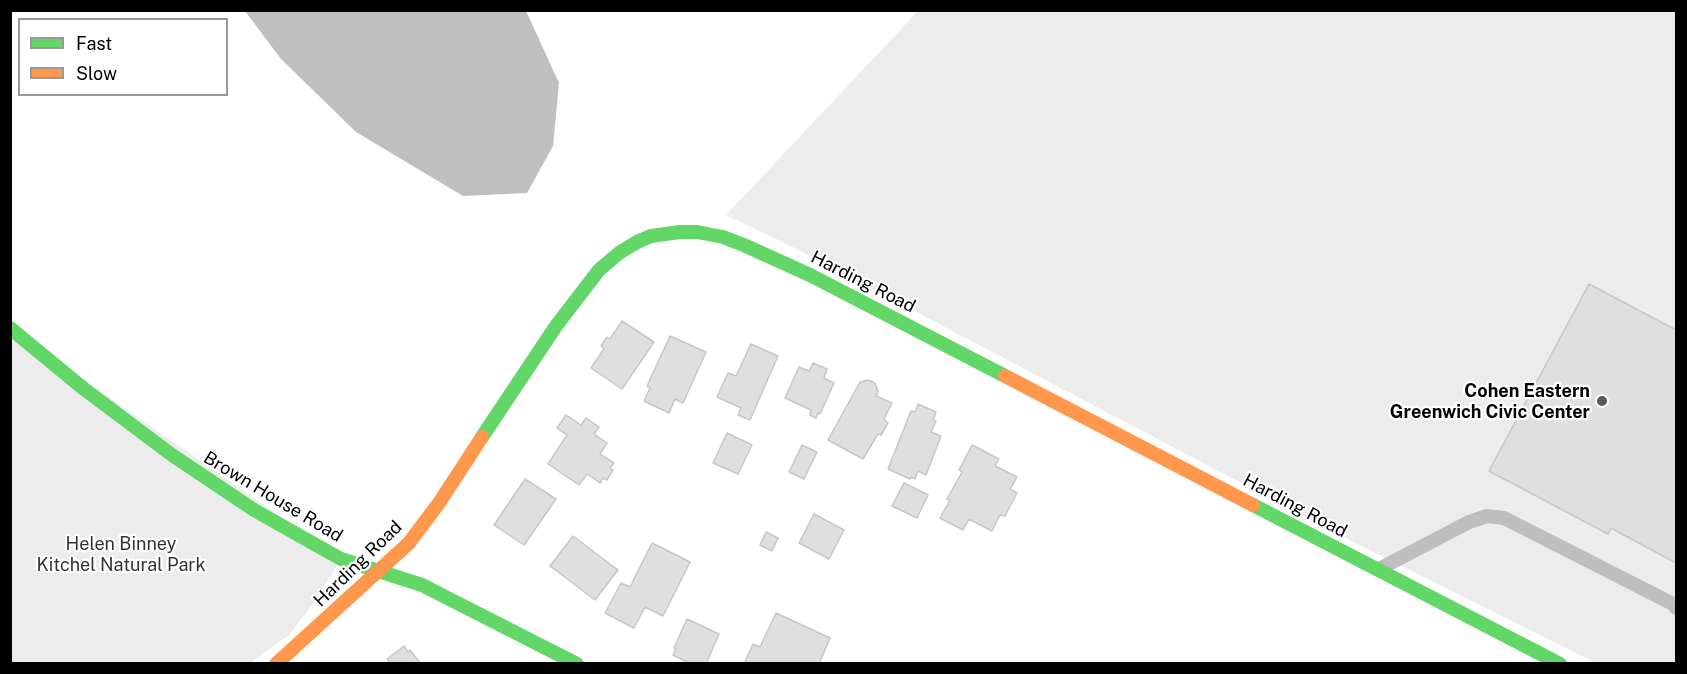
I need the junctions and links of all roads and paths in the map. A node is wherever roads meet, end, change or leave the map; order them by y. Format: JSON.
{"nodes":[{"id":1,"x":10,"y":328,"type":"edge"},
{"id":2,"x":1377,"y":570,"type":"junction"},
{"id":3,"x":378,"y":571,"type":"junction"},
{"id":4,"x":1677,"y":608,"type":"edge"},
{"id":5,"x":276,"y":663,"type":"edge"},
{"id":6,"x":577,"y":663,"type":"edge"},
{"id":7,"x":1560,"y":663,"type":"edge"}],
"edges":[{"from":1,"to":3,"type":"street","name":"Brown House Road"},
{"from":2,"to":3,"type":"street","name":"Harding Road"},
{"from":2,"to":4,"type":"lane"},
{"from":2,"to":7,"type":"street","name":"Harding Road"},
{"from":3,"to":5,"type":"street","name":"Harding Road"},
{"from":3,"to":6,"type":"street","name":"Brown House Road"}]}
